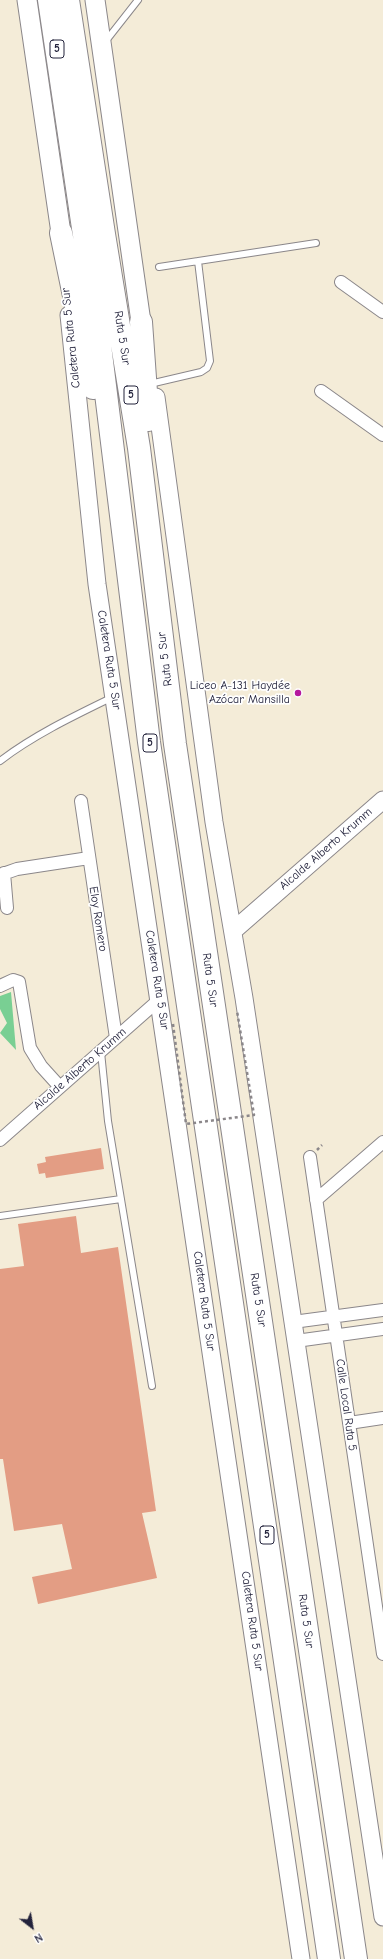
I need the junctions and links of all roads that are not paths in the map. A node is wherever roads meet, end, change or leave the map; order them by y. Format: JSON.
{"nodes":[{"id":1,"x":27,"y":0,"type":"edge"},
{"id":2,"x":49,"y":0,"type":"edge"},
{"id":3,"x":68,"y":0,"type":"edge"},
{"id":4,"x":94,"y":0,"type":"edge"},
{"id":5,"x":138,"y":0,"type":"edge"},
{"id":6,"x":101,"y":47,"type":"junction"},
{"id":7,"x":60,"y":233,"type":"junction"},
{"id":8,"x":316,"y":243,"type":"dead end"},
{"id":9,"x":198,"y":261,"type":"junction"},
{"id":10,"x":159,"y":267,"type":"dead end"},
{"id":11,"x":341,"y":282,"type":"dead end"},
{"id":12,"x":383,"y":312,"type":"edge"},
{"id":13,"x":141,"y":322,"type":"junction"},
{"id":14,"x":154,"y":383,"type":"junction"},
{"id":15,"x":321,"y":391,"type":"dead end"},
{"id":16,"x":383,"y":435,"type":"edge"},
{"id":17,"x":118,"y":495,"type":"junction"},
{"id":18,"x":158,"y":601,"type":"junction"},
{"id":19,"x":114,"y":697,"type":"junction"},
{"id":20,"x":0,"y":761,"type":"edge"},
{"id":21,"x":383,"y":800,"type":"edge"},
{"id":22,"x":80,"y":801,"type":"dead end"},
{"id":23,"x":89,"y":858,"type":"junction"},
{"id":24,"x":2,"y":874,"type":"edge"},
{"id":25,"x":7,"y":908,"type":"dead end"},
{"id":26,"x":233,"y":931,"type":"junction"},
{"id":27,"x":0,"y":986,"type":"edge"},
{"id":28,"x":160,"y":999,"type":"junction"},
{"id":29,"x":116,"y":1038,"type":"junction"},
{"id":30,"x":101,"y":1051,"type":"junction"},
{"id":31,"x":60,"y":1087,"type":"junction"},
{"id":32,"x":0,"y":1140,"type":"edge"},
{"id":33,"x":383,"y":1142,"type":"edge"},
{"id":34,"x":310,"y":1157,"type":"dead end"},
{"id":35,"x":121,"y":1199,"type":"junction"},
{"id":36,"x":316,"y":1200,"type":"junction"},
{"id":37,"x":0,"y":1216,"type":"edge"},
{"id":38,"x":383,"y":1310,"type":"edge"},
{"id":39,"x":333,"y":1317,"type":"junction"},
{"id":40,"x":293,"y":1322,"type":"junction"},
{"id":41,"x":383,"y":1329,"type":"edge"},
{"id":42,"x":336,"y":1336,"type":"junction"},
{"id":43,"x":296,"y":1341,"type":"junction"},
{"id":44,"x":152,"y":1386,"type":"dead end"},
{"id":45,"x":383,"y":1418,"type":"edge"},
{"id":46,"x":349,"y":1423,"type":"junction"},
{"id":47,"x":383,"y":1654,"type":"edge"},
{"id":48,"x":381,"y":1886,"type":"edge"},
{"id":49,"x":383,"y":1917,"type":"edge"},
{"id":50,"x":301,"y":1959,"type":"edge"},
{"id":51,"x":329,"y":1959,"type":"edge"},
{"id":52,"x":356,"y":1959,"type":"edge"}],
"edges":[{"from":1,"to":7,"type":"main road","name":"Caletera Ruta 5 Sur"},
{"from":2,"to":17,"type":"highway","name":"Ruta 5 Sur","number":"5"},
{"from":3,"to":18,"type":"highway","name":"Ruta 5 Sur","number":"5"},
{"from":4,"to":6,"type":"main road"},
{"from":5,"to":6,"type":"lane"},
{"from":6,"to":13,"type":"main road"},
{"from":7,"to":17,"type":"highway"},
{"from":7,"to":19,"type":"main road","name":"Caletera Ruta 5 Sur"},
{"from":8,"to":9,"type":"lane"},
{"from":9,"to":10,"type":"lane"},
{"from":9,"to":14,"type":"lane"},
{"from":11,"to":12,"type":"street"},
{"from":13,"to":14,"type":"main road"},
{"from":13,"to":18,"type":"highway"},
{"from":14,"to":26,"type":"main road"},
{"from":15,"to":16,"type":"street"},
{"from":17,"to":51,"type":"highway","name":"Ruta 5 Sur","number":"5"},
{"from":18,"to":52,"type":"highway","name":"Ruta 5 Sur","number":"5"},
{"from":19,"to":20,"type":"lane"},
{"from":19,"to":28,"type":"main road","name":"Caletera Ruta 5 Sur"},
{"from":21,"to":26,"type":"main road","name":"Alcalde Alberto Krumm"},
{"from":22,"to":23,"type":"street","name":"Eloy Romero"},
{"from":23,"to":24,"type":"street"},
{"from":23,"to":29,"type":"street","name":"Eloy Romero"},
{"from":24,"to":25,"type":"street"},
{"from":26,"to":40,"type":"main road"},
{"from":27,"to":31,"type":"street"},
{"from":28,"to":29,"type":"street","name":"Alcalde Alberto Krumm"},
{"from":28,"to":50,"type":"main road","name":"Caletera Ruta 5 Sur"},
{"from":29,"to":30,"type":"street","name":"Alcalde Alberto Krumm"},
{"from":30,"to":31,"type":"street","name":"Alcalde Alberto Krumm"},
{"from":30,"to":35,"type":"lane"},
{"from":31,"to":32,"type":"street","name":"Alcalde Alberto Krumm"},
{"from":33,"to":36,"type":"street"},
{"from":34,"to":36,"type":"street","name":"Calle Local Ruta 5"},
{"from":35,"to":37,"type":"lane"},
{"from":35,"to":44,"type":"lane"},
{"from":36,"to":39,"type":"street","name":"Calle Local Ruta 5"},
{"from":38,"to":39,"type":"street"},
{"from":39,"to":40,"type":"street"},
{"from":39,"to":42,"type":"street","name":"Calle Local Ruta 5"},
{"from":40,"to":43,"type":"main road"},
{"from":41,"to":42,"type":"street"},
{"from":42,"to":43,"type":"street"},
{"from":42,"to":46,"type":"street","name":"Calle Local Ruta 5"},
{"from":43,"to":48,"type":"main road"},
{"from":45,"to":46,"type":"street"},
{"from":46,"to":47,"type":"street","name":"Calle Local Ruta 5"},
{"from":48,"to":49,"type":"main road"}]}
